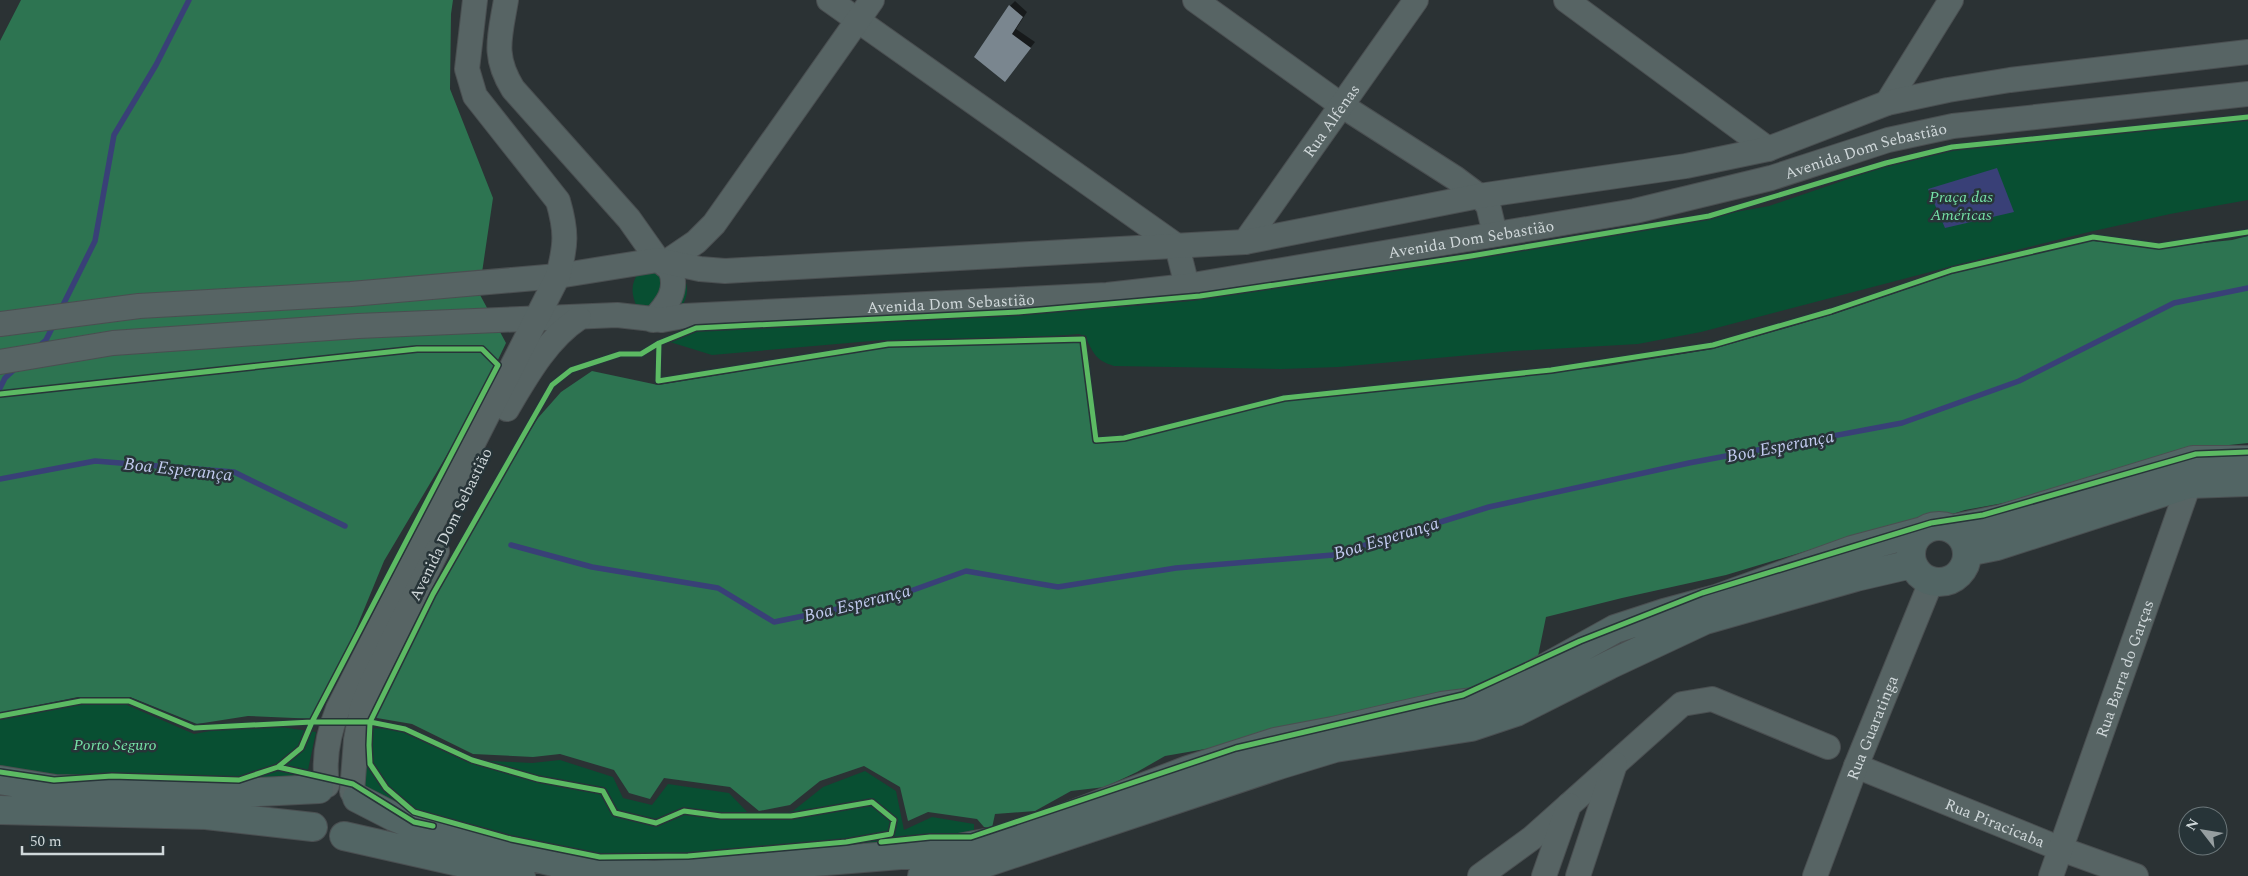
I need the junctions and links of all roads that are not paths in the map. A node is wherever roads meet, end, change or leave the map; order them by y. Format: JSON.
{"nodes":[{"id":1,"x":475,"y":0,"type":"edge"},
{"id":2,"x":506,"y":0,"type":"edge"},
{"id":3,"x":829,"y":0,"type":"edge"},
{"id":4,"x":872,"y":0,"type":"edge"},
{"id":5,"x":1195,"y":0,"type":"edge"},
{"id":6,"x":1416,"y":0,"type":"edge"},
{"id":7,"x":1566,"y":0,"type":"edge"},
{"id":8,"x":1941,"y":3,"type":"edge"},
{"id":9,"x":857,"y":21,"type":"junction"},
{"id":10,"x":2248,"y":52,"type":"edge"},
{"id":11,"x":2248,"y":94,"type":"edge"},
{"id":12,"x":1887,"y":102,"type":"junction"},
{"id":13,"x":1341,"y":105,"type":"junction"},
{"id":14,"x":1768,"y":148,"type":"junction"},
{"id":15,"x":1479,"y":196,"type":"junction"},
{"id":16,"x":1484,"y":235,"type":"junction"},
{"id":17,"x":1246,"y":242,"type":"junction"},
{"id":18,"x":1178,"y":246,"type":"junction"},
{"id":19,"x":669,"y":262,"type":"junction"},
{"id":20,"x":566,"y":275,"type":"junction"},
{"id":21,"x":1187,"y":286,"type":"junction"},
{"id":22,"x":579,"y":318,"type":"junction"},
{"id":23,"x":537,"y":319,"type":"junction"},
{"id":24,"x":652,"y":320,"type":"junction"},
{"id":25,"x":0,"y":324,"type":"edge"},
{"id":26,"x":15,"y":360,"type":"edge"},
{"id":27,"x":2248,"y":460,"type":"edge"},
{"id":28,"x":2191,"y":472,"type":"junction"},
{"id":29,"x":2248,"y":482,"type":"edge"},
{"id":30,"x":1952,"y":529,"type":"junction"},
{"id":31,"x":1923,"y":531,"type":"junction"},
{"id":32,"x":1967,"y":552,"type":"junction"},
{"id":33,"x":1922,"y":573,"type":"junction"},
{"id":34,"x":1828,"y":747,"type":"dead end"},
{"id":35,"x":1616,"y":762,"type":"junction"},
{"id":36,"x":1856,"y":766,"type":"junction"},
{"id":37,"x":0,"y":780,"type":"edge"},
{"id":38,"x":339,"y":791,"type":"junction"},
{"id":39,"x":1570,"y":802,"type":"junction"},
{"id":40,"x":0,"y":810,"type":"edge"},
{"id":41,"x":313,"y":827,"type":"junction"},
{"id":42,"x":344,"y":836,"type":"junction"},
{"id":43,"x":2061,"y":849,"type":"junction"},
{"id":44,"x":521,"y":876,"type":"edge"},
{"id":45,"x":922,"y":876,"type":"edge"},
{"id":46,"x":1480,"y":876,"type":"edge"},
{"id":47,"x":1544,"y":876,"type":"edge"},
{"id":48,"x":1578,"y":876,"type":"edge"},
{"id":49,"x":1815,"y":876,"type":"edge"},
{"id":50,"x":2051,"y":876,"type":"edge"},
{"id":51,"x":2136,"y":876,"type":"edge"}],
"edges":[{"from":1,"to":20,"type":"street","name":"Avenida Dom Sebastião"},
{"from":2,"to":19,"type":"street"},
{"from":3,"to":9,"type":"street"},
{"from":4,"to":9,"type":"street"},
{"from":5,"to":13,"type":"street"},
{"from":6,"to":13,"type":"street","name":"Rua Alfenas"},
{"from":7,"to":14,"type":"street"},
{"from":8,"to":12,"type":"street"},
{"from":9,"to":18,"type":"street"},
{"from":9,"to":19,"type":"street"},
{"from":10,"to":12,"type":"street","name":"Avenida Dom Sebastião"},
{"from":11,"to":16,"type":"street","name":"Avenida Dom Sebastião"},
{"from":12,"to":14,"type":"street","name":"Avenida Dom Sebastião"},
{"from":13,"to":15,"type":"street"},
{"from":13,"to":17,"type":"street","name":"Rua Alfenas"},
{"from":14,"to":15,"type":"street","name":"Avenida Dom Sebastião"},
{"from":15,"to":16,"type":"street"},
{"from":15,"to":17,"type":"street","name":"Avenida Dom Sebastião"},
{"from":16,"to":21,"type":"street","name":"Avenida Dom Sebastião"},
{"from":17,"to":18,"type":"street","name":"Avenida Dom Sebastião"},
{"from":18,"to":19,"type":"street","name":"Avenida Dom Sebastião"},
{"from":18,"to":21,"type":"street"},
{"from":19,"to":20,"type":"street"},
{"from":19,"to":24,"type":"street"},
{"from":20,"to":23,"type":"street","name":"Avenida Dom Sebastião"},
{"from":20,"to":25,"type":"street"},
{"from":21,"to":24,"type":"street","name":"Avenida Dom Sebastião"},
{"from":22,"to":23,"type":"street"},
{"from":22,"to":24,"type":"street","name":"Avenida Dom Sebastião"},
{"from":22,"to":38,"type":"street","name":"Avenida Dom Sebastião"},
{"from":23,"to":26,"type":"street"},
{"from":23,"to":38,"type":"street","name":"Avenida Dom Sebastião"},
{"from":27,"to":28,"type":"main road"},
{"from":28,"to":29,"type":"main road"},
{"from":28,"to":30,"type":"main road"},
{"from":28,"to":32,"type":"main road"},
{"from":28,"to":43,"type":"street","name":"Rua Barra do Garças"},
{"from":30,"to":31,"type":"main road"},
{"from":30,"to":32,"type":"main road"},
{"from":31,"to":33,"type":"main road"},
{"from":31,"to":38,"type":"main road"},
{"from":32,"to":33,"type":"main road"},
{"from":33,"to":36,"type":"street","name":"Rua Guaratinga"},
{"from":33,"to":45,"type":"main road"},
{"from":34,"to":35,"type":"street"},
{"from":35,"to":39,"type":"street"},
{"from":35,"to":48,"type":"street"},
{"from":36,"to":43,"type":"street","name":"Rua Piracicaba"},
{"from":36,"to":49,"type":"street","name":"Rua Guaratinga"},
{"from":37,"to":38,"type":"main road"},
{"from":38,"to":41,"type":"main road"},
{"from":38,"to":42,"type":"main road"},
{"from":39,"to":46,"type":"street"},
{"from":39,"to":47,"type":"street"},
{"from":40,"to":41,"type":"main road"},
{"from":41,"to":42,"type":"main road"},
{"from":42,"to":44,"type":"main road"},
{"from":43,"to":50,"type":"street","name":"Rua Barra do Garças"},
{"from":43,"to":51,"type":"street","name":"Rua Piracicaba"}]}
